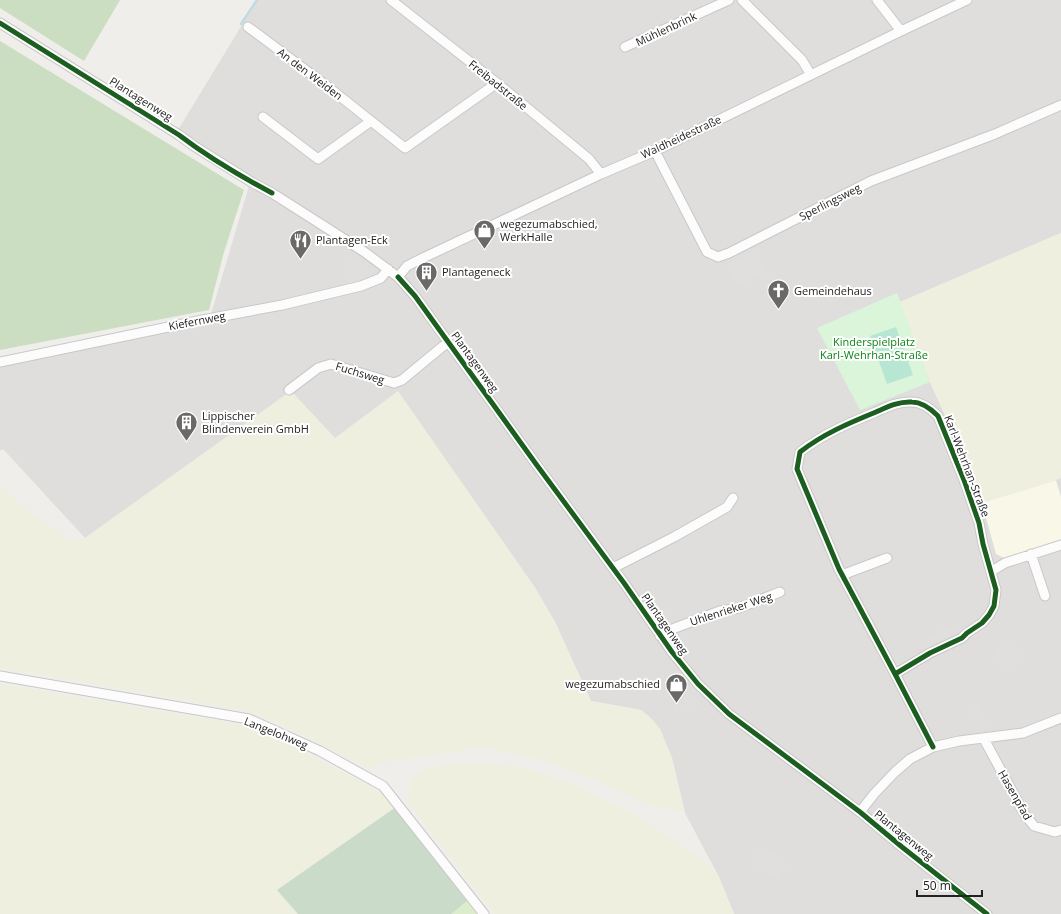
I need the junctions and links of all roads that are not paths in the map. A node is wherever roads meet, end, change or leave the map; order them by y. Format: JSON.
{"nodes":[{"id":1,"x":391,"y":0,"type":"edge"},
{"id":2,"x":729,"y":0,"type":"edge"},
{"id":3,"x":742,"y":0,"type":"edge"},
{"id":4,"x":877,"y":0,"type":"edge"},
{"id":5,"x":967,"y":0,"type":"edge"},
{"id":6,"x":0,"y":23,"type":"edge"},
{"id":7,"x":248,"y":27,"type":"dead end"},
{"id":8,"x":901,"y":31,"type":"junction"},
{"id":9,"x":625,"y":47,"type":"dead end"},
{"id":10,"x":811,"y":75,"type":"junction"},
{"id":11,"x":497,"y":83,"type":"junction"},
{"id":12,"x":1061,"y":105,"type":"edge"},
{"id":13,"x":263,"y":117,"type":"dead end"},
{"id":14,"x":371,"y":121,"type":"junction"},
{"id":15,"x":655,"y":151,"type":"junction"},
{"id":16,"x":601,"y":174,"type":"junction"},
{"id":17,"x":388,"y":269,"type":"junction"},
{"id":18,"x":398,"y":277,"type":"junction"},
{"id":19,"x":448,"y":342,"type":"junction"},
{"id":20,"x":0,"y":362,"type":"edge"},
{"id":21,"x":289,"y":390,"type":"dead end"},
{"id":22,"x":733,"y":498,"type":"dead end"},
{"id":23,"x":1061,"y":545,"type":"edge"},
{"id":24,"x":1031,"y":554,"type":"junction"},
{"id":25,"x":886,"y":558,"type":"dead end"},
{"id":26,"x":613,"y":568,"type":"junction"},
{"id":27,"x":992,"y":571,"type":"junction"},
{"id":28,"x":842,"y":575,"type":"junction"},
{"id":29,"x":780,"y":592,"type":"dead end"},
{"id":30,"x":1045,"y":596,"type":"dead end"},
{"id":31,"x":660,"y":636,"type":"junction"},
{"id":32,"x":895,"y":674,"type":"junction"},
{"id":33,"x":0,"y":676,"type":"edge"},
{"id":34,"x":1061,"y":718,"type":"edge"},
{"id":35,"x":984,"y":739,"type":"junction"},
{"id":36,"x":933,"y":747,"type":"junction"},
{"id":37,"x":860,"y":812,"type":"junction"},
{"id":38,"x":1061,"y":830,"type":"edge"},
{"id":39,"x":484,"y":914,"type":"edge"},
{"id":40,"x":987,"y":914,"type":"edge"}],
"edges":[{"from":1,"to":11,"type":"street","name":"Freibadstraße"},
{"from":2,"to":9,"type":"street","name":"Mühlenbrink"},
{"from":3,"to":10,"type":"street"},
{"from":4,"to":8,"type":"street"},
{"from":5,"to":8,"type":"street","name":"Waldheidestraße"},
{"from":6,"to":17,"type":"street","name":"Plantagenweg"},
{"from":7,"to":14,"type":"street","name":"An den Weiden"},
{"from":8,"to":10,"type":"street","name":"Waldheidestraße"},
{"from":10,"to":15,"type":"street","name":"Waldheidestraße"},
{"from":11,"to":14,"type":"street","name":"An den Weiden"},
{"from":11,"to":16,"type":"street","name":"Freibadstraße"},
{"from":12,"to":15,"type":"street","name":"Sperlingsweg"},
{"from":13,"to":14,"type":"street"},
{"from":15,"to":16,"type":"street","name":"Waldheidestraße"},
{"from":16,"to":18,"type":"street","name":"Waldheidestraße"},
{"from":17,"to":18,"type":"street","name":"Plantagenweg"},
{"from":17,"to":20,"type":"street","name":"Kiefernweg"},
{"from":18,"to":19,"type":"street","name":"Plantagenweg"},
{"from":19,"to":21,"type":"street","name":"Fuchsweg"},
{"from":19,"to":26,"type":"street","name":"Plantagenweg"},
{"from":22,"to":26,"type":"street"},
{"from":23,"to":24,"type":"street"},
{"from":24,"to":27,"type":"street"},
{"from":24,"to":30,"type":"street"},
{"from":25,"to":28,"type":"street"},
{"from":26,"to":31,"type":"street","name":"Plantagenweg"},
{"from":27,"to":28,"type":"street","name":"Karl-Wehrhan-Straße"},
{"from":27,"to":32,"type":"street","name":"Karl-Wehrhan-Straße"},
{"from":28,"to":32,"type":"street","name":"Karl-Wehrhan-Straße"},
{"from":29,"to":31,"type":"street","name":"Uhlenrieker Weg"},
{"from":31,"to":37,"type":"street","name":"Plantagenweg"},
{"from":32,"to":36,"type":"street","name":"Karl-Wehrhan-Straße"},
{"from":33,"to":39,"type":"street","name":"Langelohweg"},
{"from":34,"to":35,"type":"street"},
{"from":35,"to":36,"type":"street"},
{"from":35,"to":38,"type":"street","name":"Hasenpfad"},
{"from":36,"to":37,"type":"street"},
{"from":37,"to":40,"type":"street","name":"Plantagenweg"}]}
